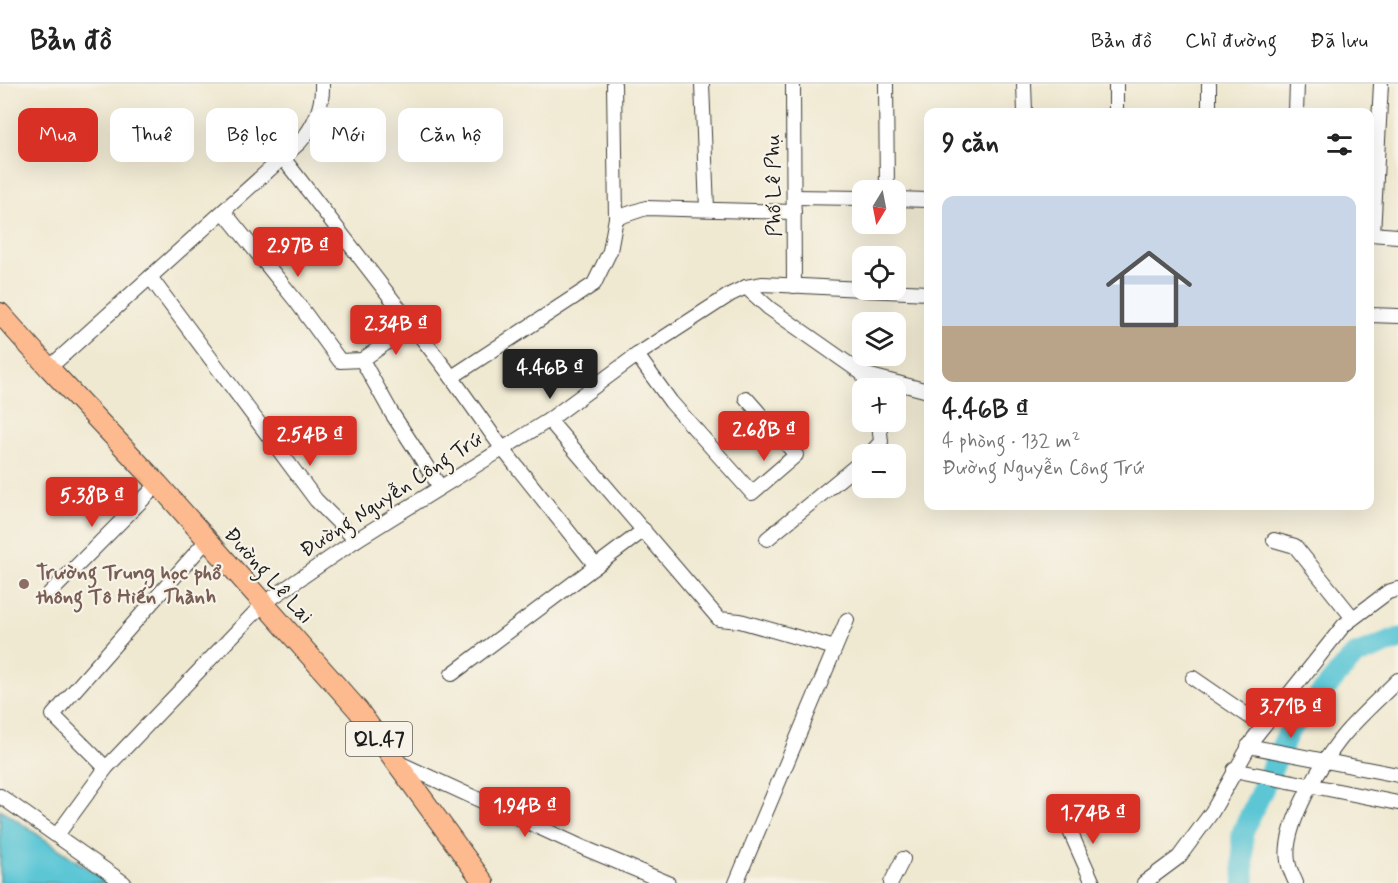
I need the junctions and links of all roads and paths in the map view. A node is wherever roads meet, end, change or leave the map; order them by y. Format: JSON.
{"nodes":[{"id":1,"x":322,"y":84,"type":"edge"},
{"id":2,"x":614,"y":84,"type":"edge"},
{"id":3,"x":702,"y":84,"type":"edge"},
{"id":4,"x":793,"y":84,"type":"edge"},
{"id":5,"x":886,"y":84,"type":"edge"},
{"id":6,"x":1024,"y":84,"type":"edge"},
{"id":7,"x":1116,"y":84,"type":"edge"},
{"id":8,"x":1209,"y":84,"type":"edge"},
{"id":9,"x":1297,"y":84,"type":"edge"},
{"id":10,"x":1382,"y":84,"type":"edge"},
{"id":11,"x":1024,"y":108,"type":"edge"},
{"id":12,"x":1116,"y":108,"type":"edge"},
{"id":13,"x":1209,"y":108,"type":"edge"},
{"id":14,"x":1296,"y":108,"type":"edge"},
{"id":15,"x":298,"y":143,"type":"edge"},
{"id":16,"x":279,"y":162,"type":"edge"},
{"id":17,"x":286,"y":162,"type":"edge"},
{"id":18,"x":887,"y":180,"type":"edge"},
{"id":19,"x":1374,"y":193,"type":"edge"},
{"id":20,"x":794,"y":197,"type":"junction"},
{"id":21,"x":852,"y":198,"type":"edge"},
{"id":22,"x":906,"y":199,"type":"edge"},
{"id":23,"x":924,"y":200,"type":"edge"},
{"id":24,"x":707,"y":209,"type":"junction"},
{"id":25,"x":224,"y":212,"type":"junction"},
{"id":26,"x":794,"y":212,"type":"junction"},
{"id":27,"x":616,"y":219,"type":"junction"},
{"id":28,"x":1374,"y":234,"type":"edge"},
{"id":29,"x":1398,"y":236,"type":"edge"},
{"id":30,"x":150,"y":277,"type":"junction"},
{"id":31,"x":795,"y":286,"type":"junction"},
{"id":32,"x":746,"y":287,"type":"junction"},
{"id":33,"x":852,"y":288,"type":"edge"},
{"id":34,"x":906,"y":292,"type":"edge"},
{"id":35,"x":924,"y":293,"type":"edge"},
{"id":36,"x":0,"y":313,"type":"edge"},
{"id":37,"x":1374,"y":315,"type":"edge"},
{"id":38,"x":1398,"y":316,"type":"edge"},
{"id":39,"x":412,"y":325,"type":"junction"},
{"id":40,"x":637,"y":356,"type":"junction"},
{"id":41,"x":362,"y":360,"type":"junction"},
{"id":42,"x":49,"y":368,"type":"junction"},
{"id":43,"x":863,"y":374,"type":"junction"},
{"id":44,"x":452,"y":378,"type":"junction"},
{"id":45,"x":864,"y":378,"type":"edge"},
{"id":46,"x":924,"y":390,"type":"edge"},
{"id":47,"x":746,"y":398,"type":"dead end"},
{"id":48,"x":549,"y":420,"type":"junction"},
{"id":49,"x":502,"y":448,"type":"junction"},
{"id":50,"x":852,"y":469,"type":"edge"},
{"id":51,"x":158,"y":484,"type":"junction"},
{"id":52,"x":440,"y":487,"type":"junction"},
{"id":53,"x":644,"y":531,"type":"junction"},
{"id":54,"x":767,"y":539,"type":"dead end"},
{"id":55,"x":207,"y":540,"type":"junction"},
{"id":56,"x":356,"y":540,"type":"junction"},
{"id":57,"x":1274,"y":540,"type":"dead end"},
{"id":58,"x":596,"y":566,"type":"junction"},
{"id":59,"x":1398,"y":589,"type":"edge"},
{"id":60,"x":49,"y":594,"type":"dead end"},
{"id":61,"x":263,"y":604,"type":"junction"},
{"id":62,"x":1353,"y":618,"type":"junction"},
{"id":63,"x":847,"y":620,"type":"dead end"},
{"id":64,"x":835,"y":648,"type":"junction"},
{"id":65,"x":452,"y":674,"type":"dead end"},
{"id":66,"x":1193,"y":678,"type":"dead end"},
{"id":67,"x":1398,"y":680,"type":"edge"},
{"id":68,"x":1263,"y":726,"type":"junction"},
{"id":69,"x":1248,"y":746,"type":"junction"},
{"id":70,"x":395,"y":761,"type":"junction"},
{"id":71,"x":1326,"y":762,"type":"junction"},
{"id":72,"x":106,"y":768,"type":"junction"},
{"id":73,"x":1234,"y":770,"type":"junction"},
{"id":74,"x":1398,"y":775,"type":"edge"},
{"id":75,"x":1311,"y":786,"type":"junction"},
{"id":76,"x":0,"y":796,"type":"edge"},
{"id":77,"x":1398,"y":803,"type":"edge"},
{"id":78,"x":1065,"y":820,"type":"dead end"},
{"id":79,"x":57,"y":835,"type":"junction"},
{"id":80,"x":903,"y":859,"type":"dead end"},
{"id":81,"x":124,"y":883,"type":"edge"},
{"id":82,"x":484,"y":883,"type":"edge"},
{"id":83,"x":668,"y":883,"type":"edge"},
{"id":84,"x":736,"y":883,"type":"edge"},
{"id":85,"x":891,"y":883,"type":"edge"},
{"id":86,"x":1093,"y":883,"type":"edge"},
{"id":87,"x":1144,"y":883,"type":"edge"},
{"id":88,"x":1296,"y":883,"type":"edge"}],
"edges":[{"from":1,"to":15,"type":"street"},
{"from":2,"to":27,"type":"street"},
{"from":3,"to":24,"type":"street"},
{"from":4,"to":20,"type":"street","name":"Phố Lê Phụ"},
{"from":5,"to":18,"type":"street"},
{"from":6,"to":11,"type":"street"},
{"from":7,"to":12,"type":"street"},
{"from":8,"to":13,"type":"street"},
{"from":9,"to":14,"type":"street"},
{"from":10,"to":19,"type":"street"},
{"from":16,"to":25,"type":"street"},
{"from":17,"to":39,"type":"street"},
{"from":20,"to":21,"type":"street"},
{"from":20,"to":26,"type":"street","name":"Phố Lê Phụ"},
{"from":22,"to":23,"type":"street"},
{"from":24,"to":26,"type":"street"},
{"from":24,"to":27,"type":"street"},
{"from":25,"to":30,"type":"street"},
{"from":25,"to":41,"type":"street"},
{"from":26,"to":31,"type":"street","name":"Phố Lê Phụ"},
{"from":27,"to":44,"type":"street"},
{"from":28,"to":29,"type":"street"},
{"from":30,"to":42,"type":"street"},
{"from":30,"to":56,"type":"street"},
{"from":31,"to":32,"type":"street","name":"Đường Nguyễn Công Trứ"},
{"from":31,"to":33,"type":"street","name":"Đường Nguyễn Công Trứ"},
{"from":32,"to":40,"type":"street","name":"Đường Nguyễn Công Trứ"},
{"from":32,"to":43,"type":"street"},
{"from":34,"to":35,"type":"street","name":"Đường Nguyễn Công Trứ"},
{"from":36,"to":42,"type":"highway","name":"Đường Lê Lai","number":"QL.47"},
{"from":37,"to":38,"type":"street"},
{"from":39,"to":41,"type":"street"},
{"from":39,"to":44,"type":"street"},
{"from":40,"to":47,"type":"street"},
{"from":40,"to":48,"type":"street","name":"Đường Nguyễn Công Trứ"},
{"from":41,"to":52,"type":"street"},
{"from":42,"to":51,"type":"highway","name":"Đường Lê Lai","number":"QL.47"},
{"from":43,"to":45,"type":"street"},
{"from":43,"to":46,"type":"street"},
{"from":44,"to":49,"type":"street"},
{"from":48,"to":49,"type":"street","name":"Đường Nguyễn Công Trứ"},
{"from":48,"to":53,"type":"street"},
{"from":49,"to":52,"type":"street","name":"Đường Nguyễn Công Trứ"},
{"from":49,"to":58,"type":"street"},
{"from":50,"to":54,"type":"street"},
{"from":51,"to":55,"type":"highway","name":"Đường Lê Lai","number":"QL.47"},
{"from":51,"to":60,"type":"street"},
{"from":52,"to":56,"type":"street","name":"Đường Nguyễn Công Trứ"},
{"from":53,"to":58,"type":"street"},
{"from":53,"to":64,"type":"street"},
{"from":55,"to":61,"type":"highway","name":"Đường Lê Lai","number":"QL.47"},
{"from":55,"to":72,"type":"street"},
{"from":56,"to":61,"type":"street","name":"Đường Nguyễn Công Trứ"},
{"from":57,"to":62,"type":"street"},
{"from":58,"to":65,"type":"street"},
{"from":59,"to":62,"type":"street"},
{"from":61,"to":70,"type":"highway","name":"Đường Lê Lai","number":"QL.47"},
{"from":61,"to":72,"type":"street","name":"Đường Nguyễn Công Trứ"},
{"from":62,"to":68,"type":"street"},
{"from":63,"to":64,"type":"street"},
{"from":64,"to":84,"type":"street"},
{"from":66,"to":68,"type":"street"},
{"from":67,"to":71,"type":"street"},
{"from":68,"to":69,"type":"street"},
{"from":69,"to":71,"type":"street"},
{"from":69,"to":73,"type":"street"},
{"from":70,"to":82,"type":"highway","name":"Đường Lê Lai","number":"QL.47"},
{"from":70,"to":83,"type":"street"},
{"from":71,"to":74,"type":"street"},
{"from":71,"to":75,"type":"street"},
{"from":72,"to":79,"type":"street","name":"Đường Nguyễn Công Trứ"},
{"from":73,"to":75,"type":"street"},
{"from":73,"to":87,"type":"street"},
{"from":75,"to":77,"type":"street"},
{"from":75,"to":88,"type":"street"},
{"from":76,"to":79,"type":"street"},
{"from":78,"to":86,"type":"street"},
{"from":79,"to":81,"type":"street"},
{"from":80,"to":85,"type":"street"}]}
